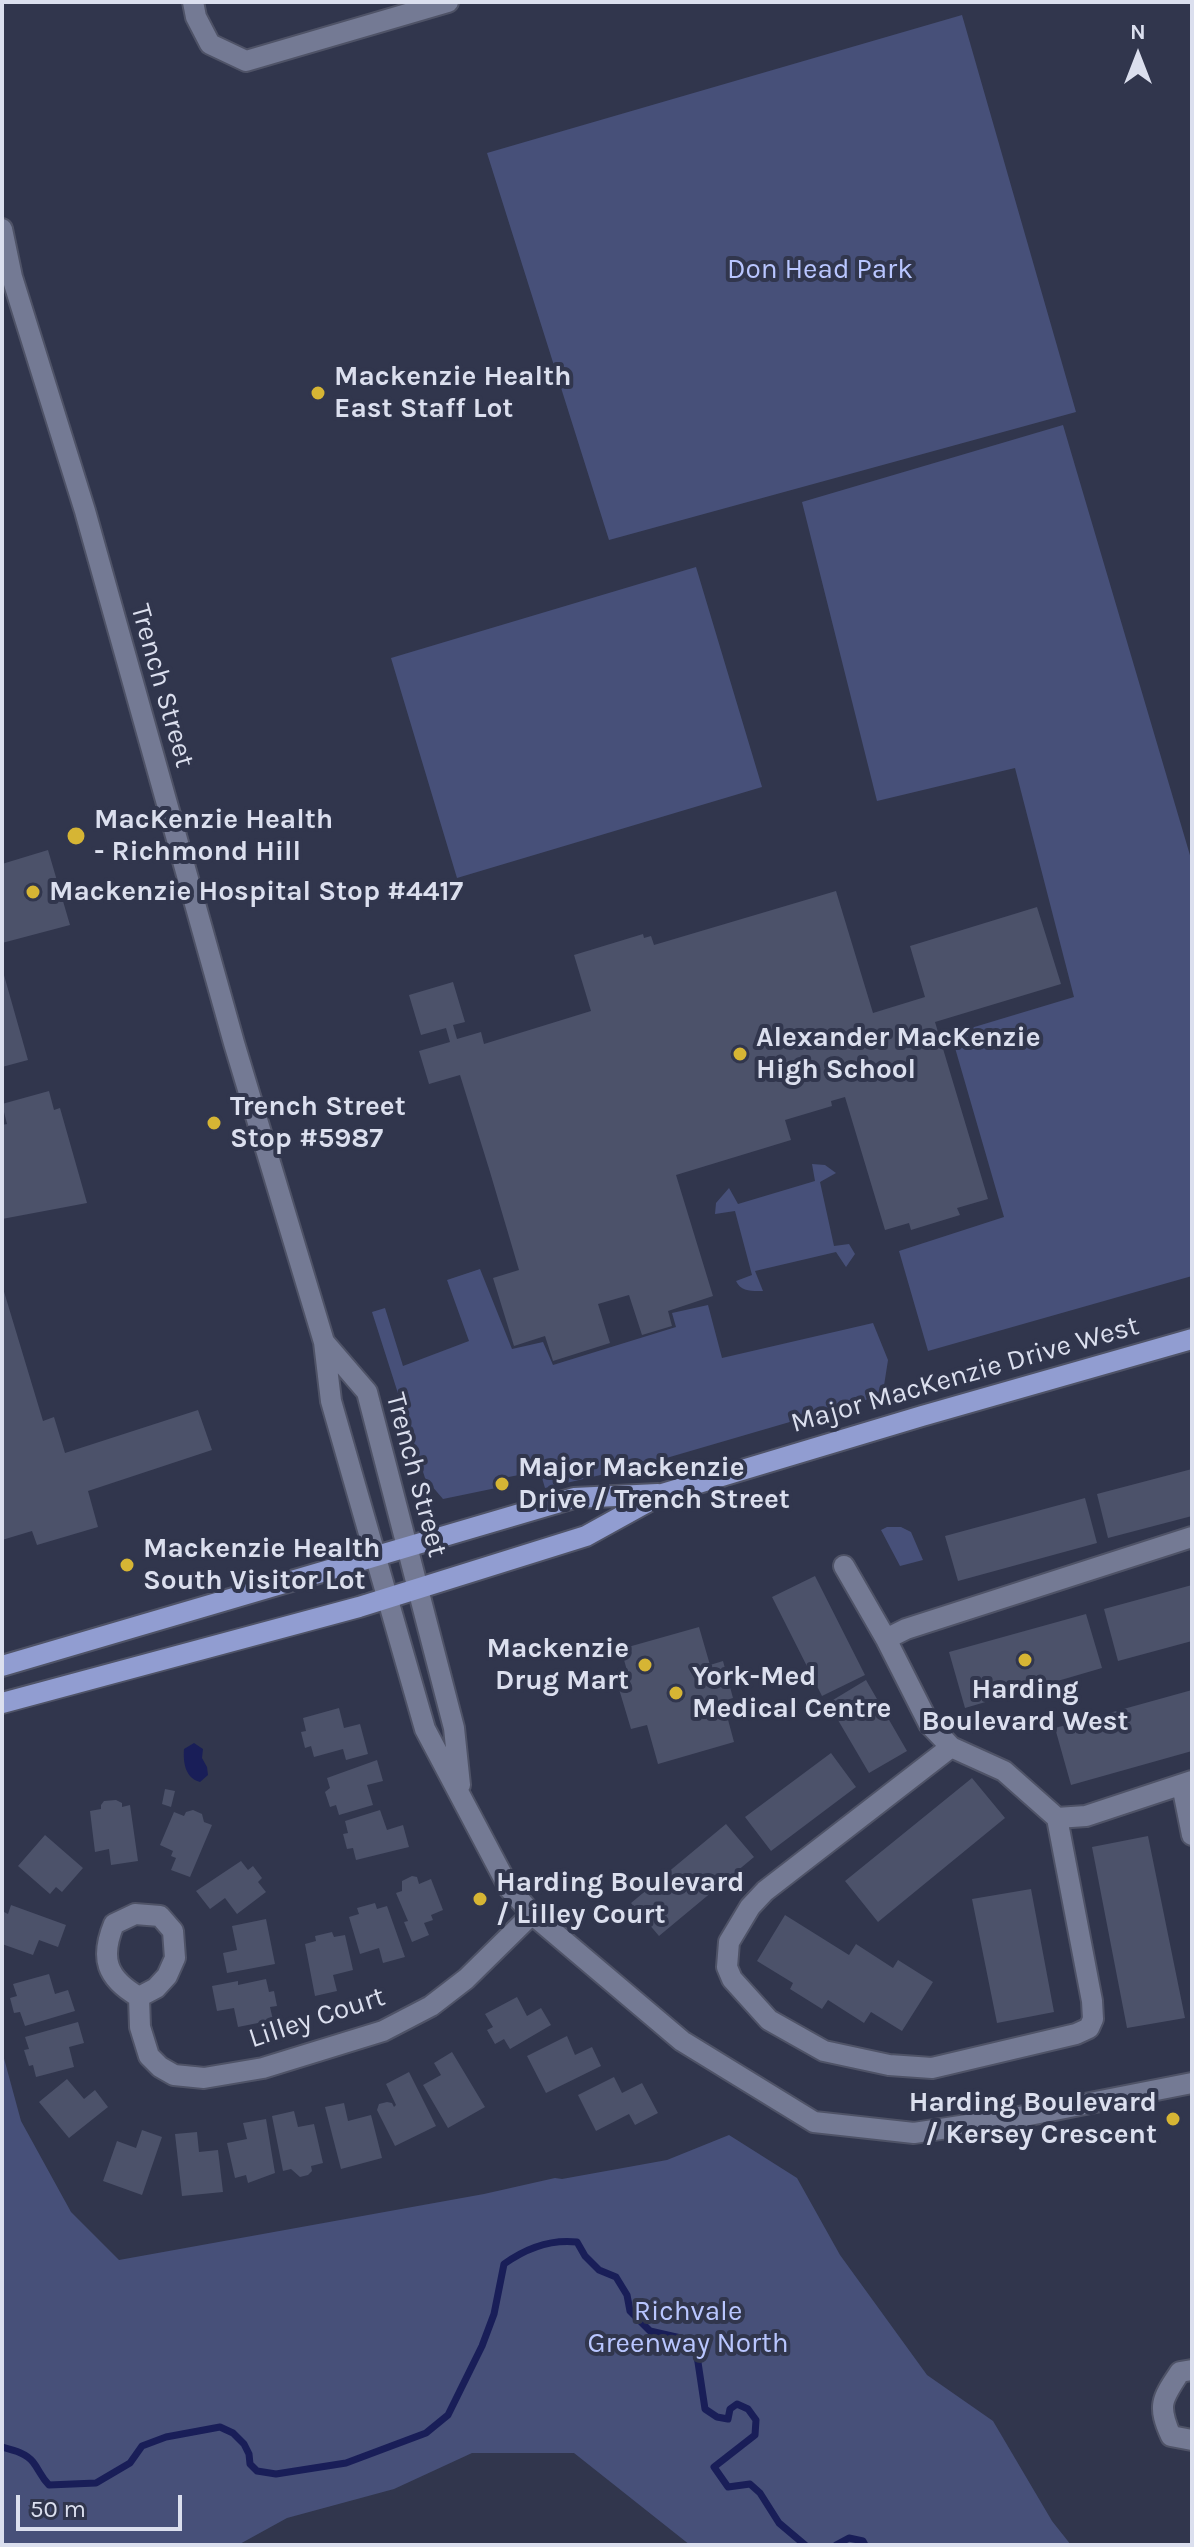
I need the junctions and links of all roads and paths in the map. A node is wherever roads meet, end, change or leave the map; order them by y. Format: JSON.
{"nodes":[{"id":1,"x":193,"y":2,"type":"edge"},
{"id":2,"x":448,"y":2,"type":"edge"},
{"id":3,"x":2,"y":229,"type":"edge"},
{"id":4,"x":1192,"y":1339,"type":"edge"},
{"id":5,"x":324,"y":1342,"type":"junction"},
{"id":6,"x":662,"y":1494,"type":"junction"},
{"id":7,"x":1192,"y":1537,"type":"edge"},
{"id":8,"x":409,"y":1547,"type":"junction"},
{"id":9,"x":376,"y":1557,"type":"junction"},
{"id":10,"x":844,"y":1566,"type":"dead end"},
{"id":11,"x":417,"y":1589,"type":"junction"},
{"id":12,"x":386,"y":1598,"type":"junction"},
{"id":13,"x":886,"y":1639,"type":"junction"},
{"id":14,"x":2,"y":1666,"type":"edge"},
{"id":15,"x":2,"y":1703,"type":"edge"},
{"id":16,"x":951,"y":1747,"type":"junction"},
{"id":17,"x":1187,"y":1783,"type":"edge"},
{"id":18,"x":462,"y":1797,"type":"junction"},
{"id":19,"x":1057,"y":1818,"type":"junction"},
{"id":20,"x":1192,"y":1835,"type":"edge"},
{"id":21,"x":532,"y":1914,"type":"junction"},
{"id":22,"x":139,"y":1997,"type":"dead end"},
{"id":23,"x":1192,"y":2083,"type":"edge"},
{"id":24,"x":1192,"y":2370,"type":"edge"},
{"id":25,"x":1192,"y":2440,"type":"edge"}],
"edges":[{"from":1,"to":2,"type":"street"},
{"from":3,"to":5,"type":"street","name":"Trench Street"},
{"from":4,"to":6,"type":"main road","name":"Major MacKenzie Drive West"},
{"from":5,"to":8,"type":"street","name":"Trench Street"},
{"from":5,"to":9,"type":"street","name":"Trench Street"},
{"from":6,"to":8,"type":"main road","name":"Major MacKenzie Drive West"},
{"from":6,"to":11,"type":"main road","name":"Major MacKenzie Drive West"},
{"from":7,"to":13,"type":"street"},
{"from":8,"to":9,"type":"main road","name":"Major MacKenzie Drive West"},
{"from":8,"to":11,"type":"street","name":"Trench Street"},
{"from":9,"to":12,"type":"street"},
{"from":9,"to":14,"type":"main road","name":"Major MacKenzie Drive West"},
{"from":10,"to":13,"type":"street"},
{"from":11,"to":12,"type":"main road","name":"Major MacKenzie Drive West"},
{"from":11,"to":18,"type":"street","name":"Trench Street"},
{"from":12,"to":15,"type":"main road","name":"Major MacKenzie Drive West"},
{"from":12,"to":18,"type":"street"},
{"from":13,"to":16,"type":"street"},
{"from":16,"to":19,"type":"street"},
{"from":16,"to":19,"type":"street"},
{"from":17,"to":19,"type":"street"},
{"from":17,"to":20,"type":"street"},
{"from":18,"to":21,"type":"street"},
{"from":21,"to":22,"type":"street","name":"Lilley Court"},
{"from":21,"to":23,"type":"street"},
{"from":24,"to":25,"type":"street"}]}
